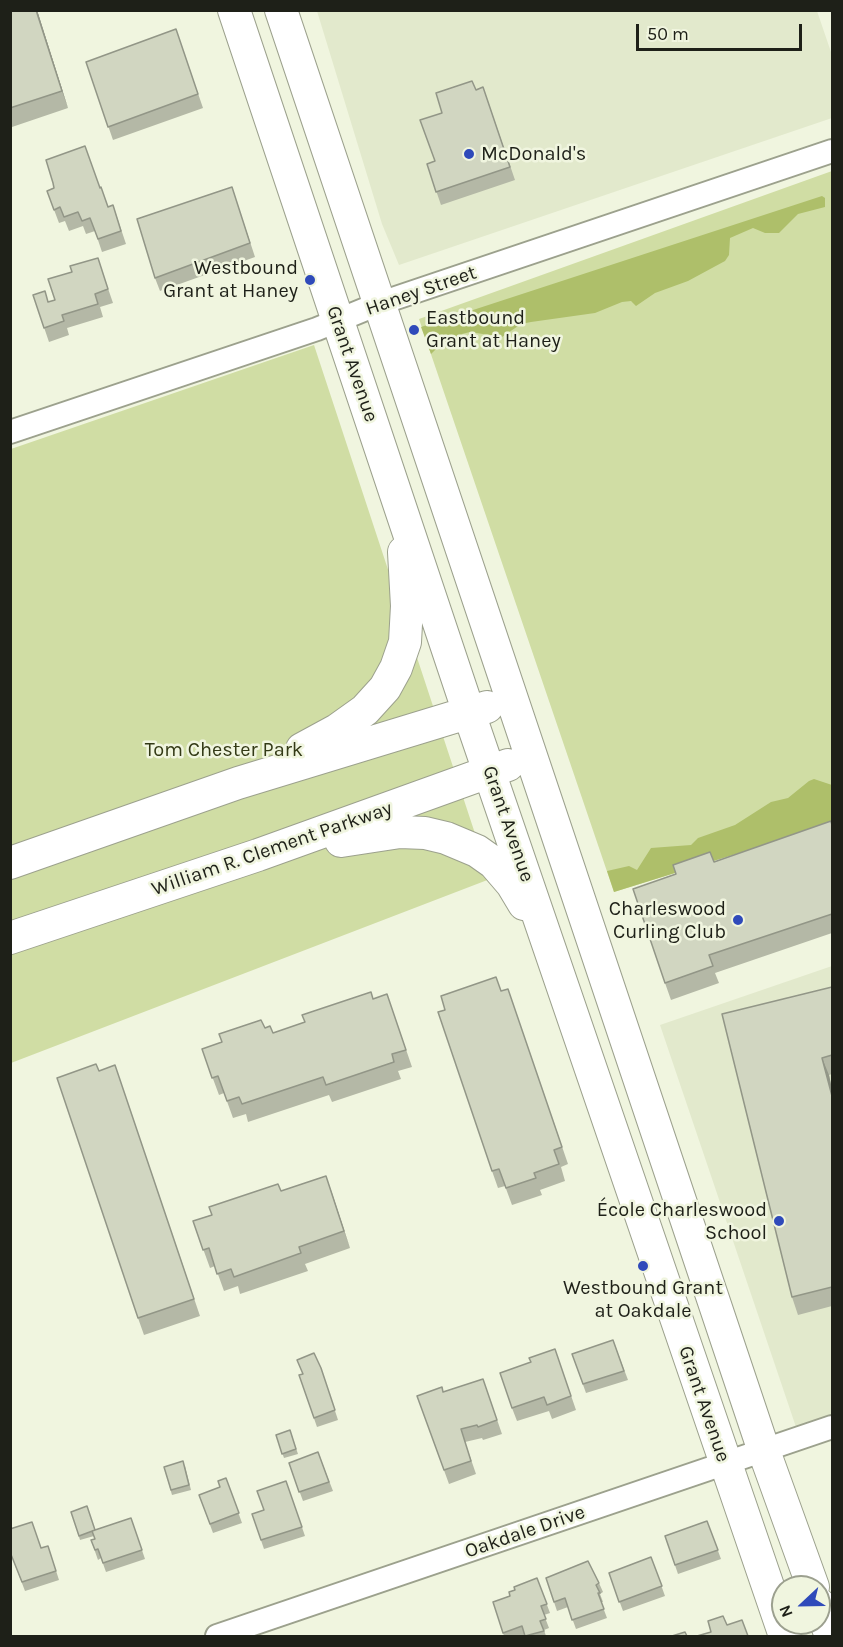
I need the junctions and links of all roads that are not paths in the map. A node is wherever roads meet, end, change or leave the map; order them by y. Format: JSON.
{"nodes":[{"id":1,"x":234,"y":10,"type":"edge"},
{"id":2,"x":281,"y":10,"type":"edge"},
{"id":3,"x":832,"y":151,"type":"edge"},
{"id":4,"x":378,"y":304,"type":"junction"},
{"id":5,"x":337,"y":322,"type":"junction"},
{"id":6,"x":10,"y":432,"type":"edge"},
{"id":7,"x":402,"y":512,"type":"junction"},
{"id":8,"x":511,"y":698,"type":"junction"},
{"id":9,"x":469,"y":713,"type":"junction"},
{"id":10,"x":532,"y":757,"type":"junction"},
{"id":11,"x":490,"y":771,"type":"junction"},
{"id":12,"x":238,"y":783,"type":"junction"},
{"id":13,"x":258,"y":855,"type":"junction"},
{"id":14,"x":10,"y":863,"type":"edge"},
{"id":15,"x":10,"y":938,"type":"edge"},
{"id":16,"x":548,"y":943,"type":"junction"},
{"id":17,"x":832,"y":1427,"type":"edge"},
{"id":18,"x":764,"y":1451,"type":"junction"},
{"id":19,"x":725,"y":1465,"type":"junction"},
{"id":20,"x":809,"y":1575,"type":"edge"},
{"id":21,"x":217,"y":1636,"type":"edge"},
{"id":22,"x":785,"y":1636,"type":"edge"}],
"edges":[{"from":1,"to":5,"type":"main road","name":"Grant Avenue"},
{"from":2,"to":4,"type":"main road"},
{"from":3,"to":4,"type":"street","name":"Haney Street"},
{"from":4,"to":5,"type":"street","name":"Haney Street"},
{"from":4,"to":8,"type":"main road"},
{"from":5,"to":6,"type":"street","name":"Haney Street"},
{"from":5,"to":7,"type":"main road","name":"Grant Avenue"},
{"from":7,"to":9,"type":"main road","name":"Grant Avenue"},
{"from":7,"to":12,"type":"main road"},
{"from":8,"to":9,"type":"main road"},
{"from":8,"to":10,"type":"main road"},
{"from":9,"to":11,"type":"main road","name":"Grant Avenue"},
{"from":9,"to":12,"type":"main road"},
{"from":10,"to":11,"type":"main road","name":"William R. Clement Parkway"},
{"from":10,"to":18,"type":"main road"},
{"from":11,"to":13,"type":"main road","name":"William R. Clement Parkway"},
{"from":11,"to":16,"type":"main road","name":"Grant Avenue"},
{"from":12,"to":14,"type":"main road"},
{"from":13,"to":15,"type":"main road","name":"William R. Clement Parkway"},
{"from":13,"to":16,"type":"main road"},
{"from":16,"to":19,"type":"main road","name":"Grant Avenue"},
{"from":17,"to":18,"type":"street","name":"Oakdale Drive"},
{"from":18,"to":19,"type":"street","name":"Oakdale Drive"},
{"from":18,"to":20,"type":"main road"},
{"from":19,"to":21,"type":"street","name":"Oakdale Drive"},
{"from":19,"to":22,"type":"main road","name":"Grant Avenue"}]}
